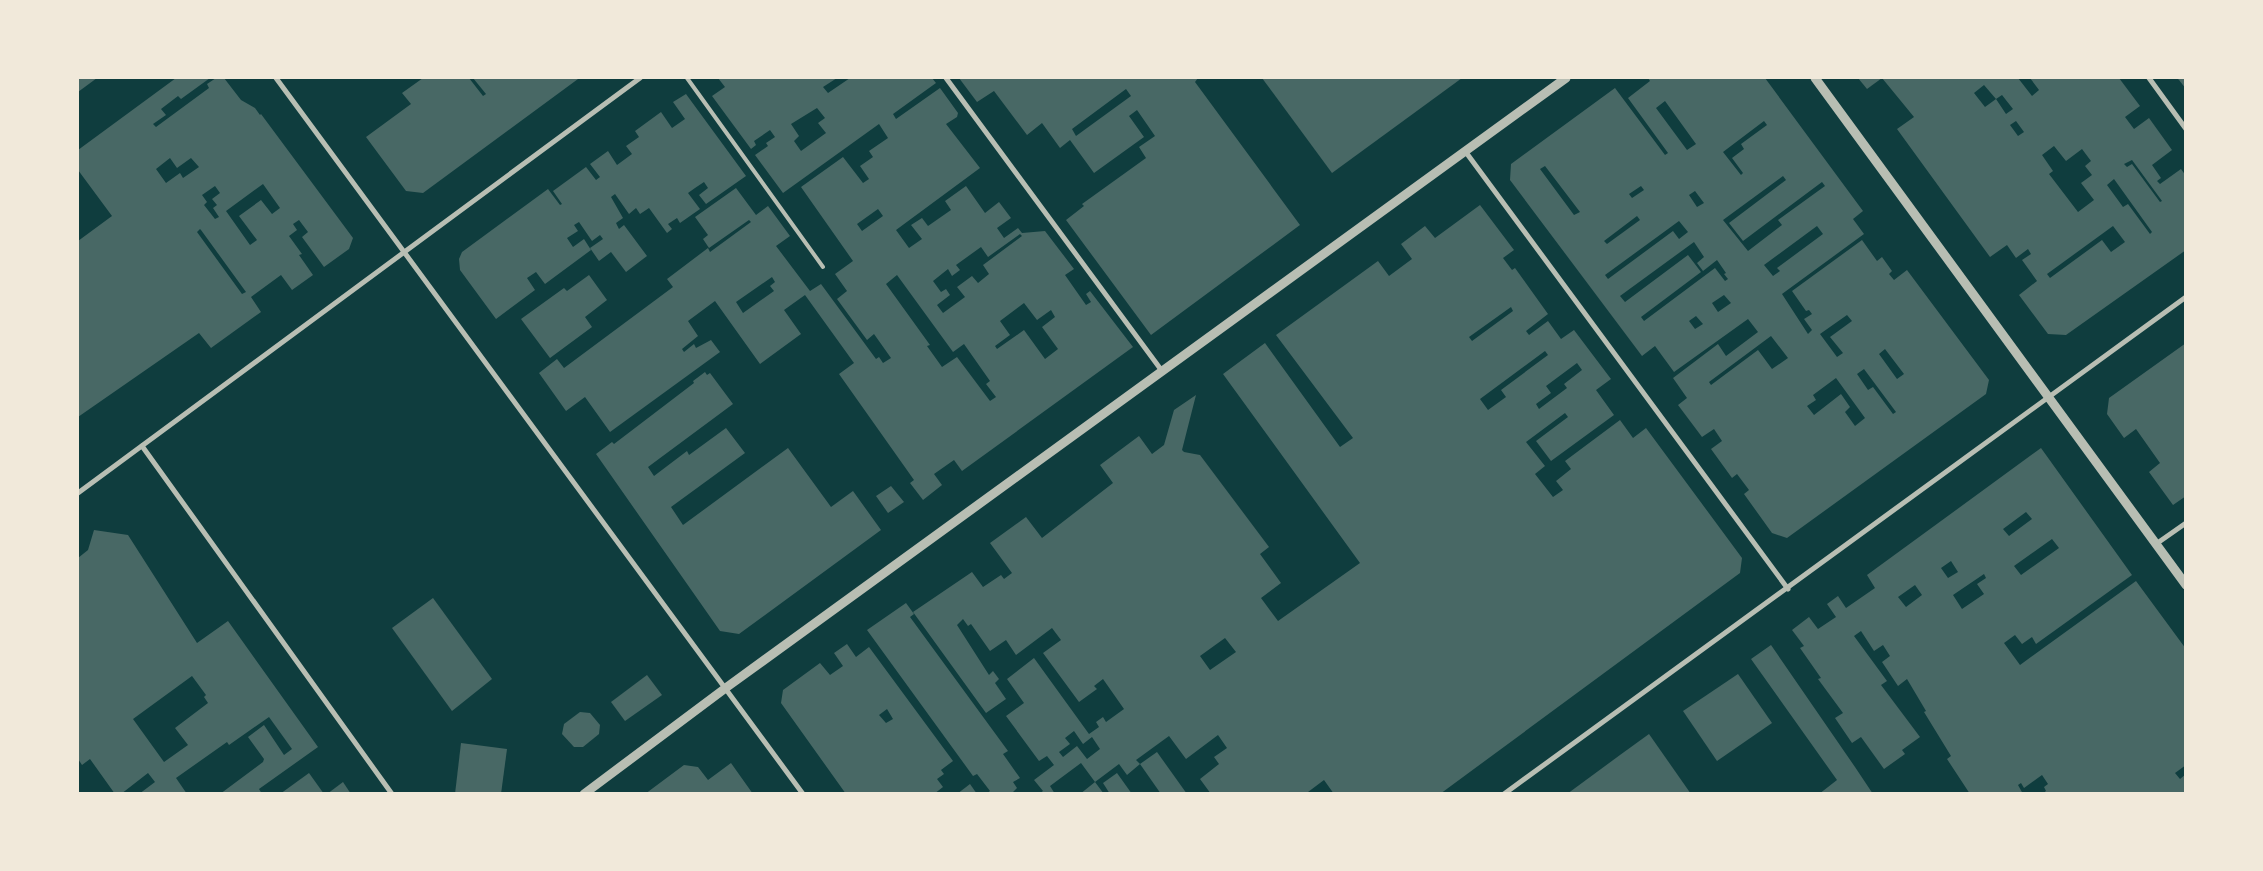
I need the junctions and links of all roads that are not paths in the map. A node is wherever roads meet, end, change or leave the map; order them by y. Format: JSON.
{"nodes":[{"id":1,"x":276,"y":78,"type":"edge"},
{"id":2,"x":640,"y":78,"type":"edge"},
{"id":3,"x":687,"y":78,"type":"edge"},
{"id":4,"x":946,"y":78,"type":"edge"},
{"id":5,"x":1566,"y":78,"type":"edge"},
{"id":6,"x":1815,"y":78,"type":"edge"},
{"id":7,"x":2149,"y":78,"type":"edge"},
{"id":8,"x":2186,"y":129,"type":"edge"},
{"id":9,"x":1465,"y":151,"type":"junction"},
{"id":10,"x":404,"y":253,"type":"junction"},
{"id":11,"x":823,"y":267,"type":"dead end"},
{"id":12,"x":2186,"y":297,"type":"edge"},
{"id":13,"x":1162,"y":371,"type":"junction"},
{"id":14,"x":2048,"y":397,"type":"junction"},
{"id":15,"x":142,"y":446,"type":"junction"},
{"id":16,"x":78,"y":493,"type":"edge"},
{"id":17,"x":2186,"y":522,"type":"edge"},
{"id":18,"x":2156,"y":544,"type":"junction"},
{"id":19,"x":2186,"y":585,"type":"edge"},
{"id":20,"x":1788,"y":589,"type":"junction"},
{"id":21,"x":727,"y":687,"type":"junction"},
{"id":22,"x":392,"y":794,"type":"edge"},
{"id":23,"x":584,"y":794,"type":"edge"},
{"id":24,"x":803,"y":794,"type":"edge"},
{"id":25,"x":1504,"y":794,"type":"edge"}],
"edges":[{"from":1,"to":10,"type":"street"},
{"from":2,"to":10,"type":"street"},
{"from":3,"to":11,"type":"lane"},
{"from":4,"to":13,"type":"street"},
{"from":5,"to":9,"type":"street"},
{"from":6,"to":14,"type":"street"},
{"from":7,"to":8,"type":"street"},
{"from":9,"to":13,"type":"street"},
{"from":9,"to":20,"type":"street"},
{"from":10,"to":15,"type":"street"},
{"from":10,"to":21,"type":"street"},
{"from":12,"to":14,"type":"street"},
{"from":13,"to":21,"type":"street"},
{"from":14,"to":18,"type":"street"},
{"from":14,"to":20,"type":"street"},
{"from":15,"to":16,"type":"street"},
{"from":15,"to":22,"type":"street"},
{"from":17,"to":18,"type":"street"},
{"from":18,"to":19,"type":"street"},
{"from":20,"to":25,"type":"street"},
{"from":21,"to":23,"type":"street"},
{"from":21,"to":24,"type":"street"}]}
